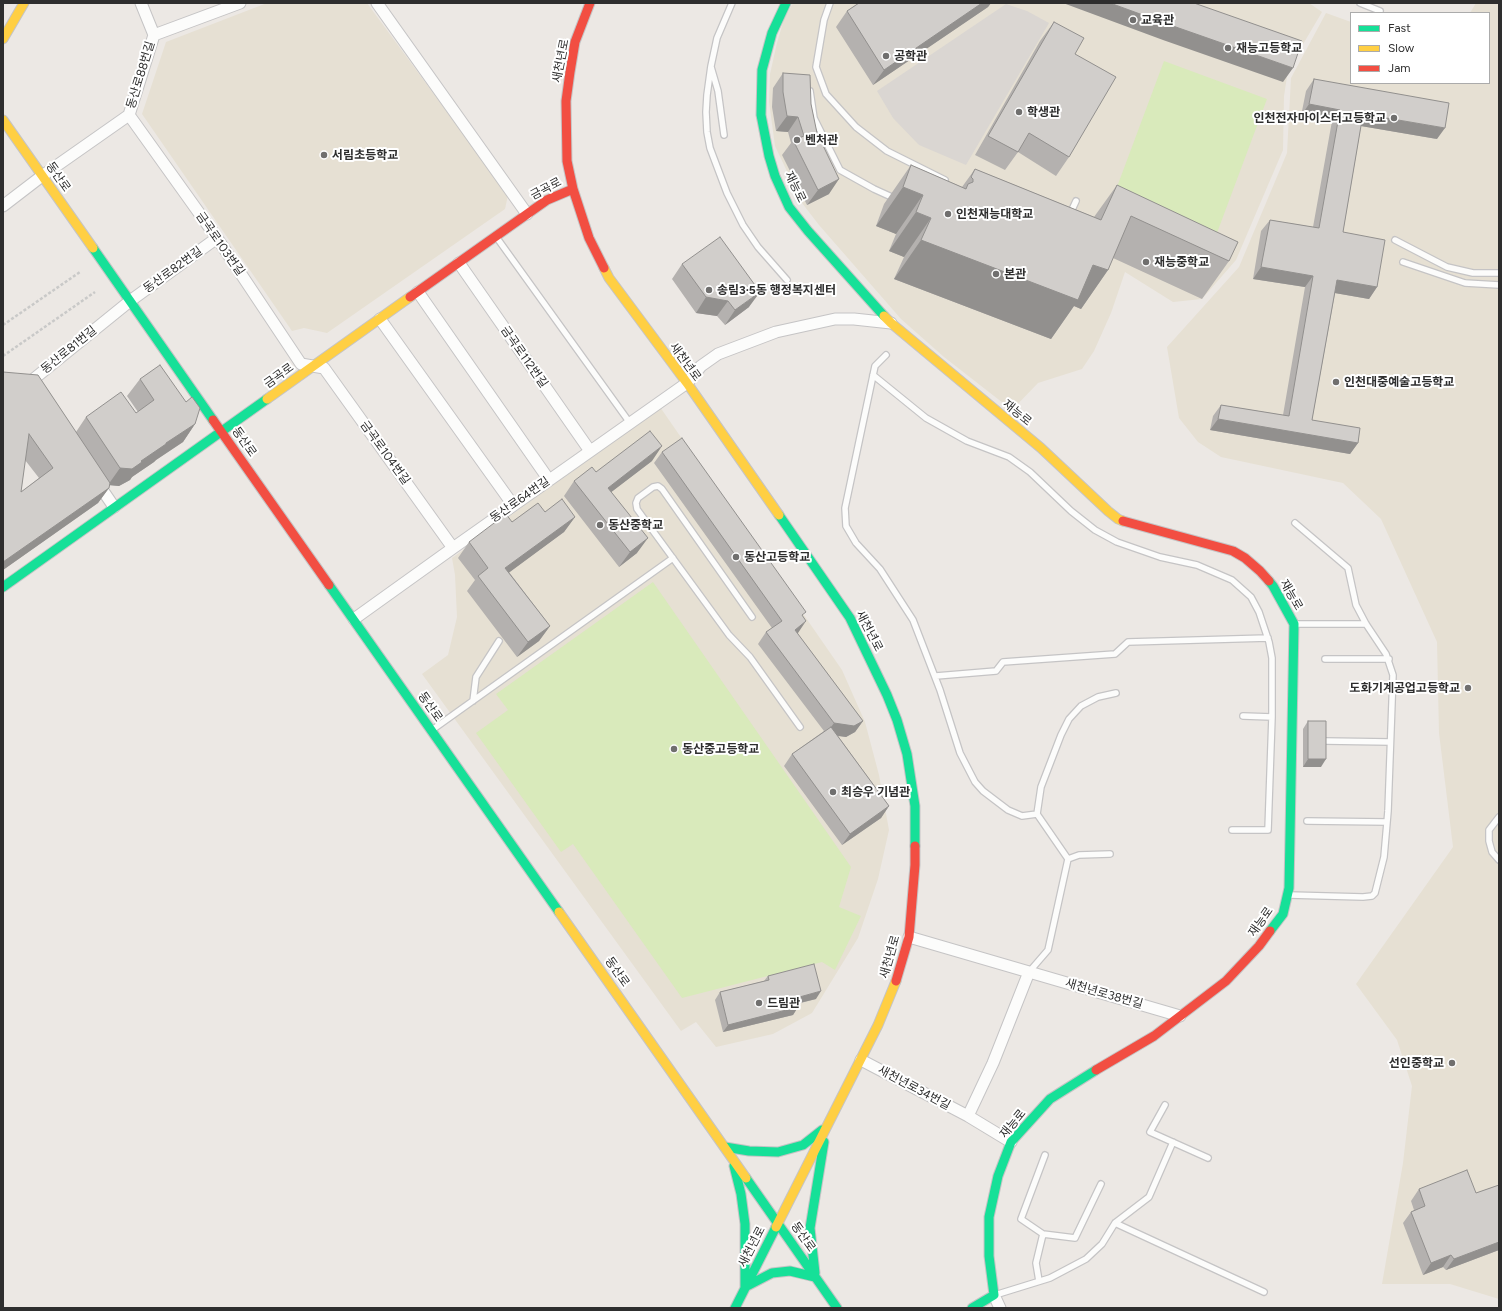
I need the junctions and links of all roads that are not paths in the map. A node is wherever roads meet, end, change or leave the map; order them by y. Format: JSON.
{"nodes":[{"id":1,"x":24,"y":3,"type":"edge"},
{"id":2,"x":141,"y":3,"type":"edge"},
{"id":3,"x":240,"y":3,"type":"edge"},
{"id":4,"x":377,"y":3,"type":"edge"},
{"id":5,"x":590,"y":3,"type":"edge"},
{"id":6,"x":732,"y":3,"type":"edge"},
{"id":7,"x":786,"y":3,"type":"edge"},
{"id":8,"x":830,"y":3,"type":"edge"},
{"id":9,"x":1360,"y":3,"type":"edge"},
{"id":10,"x":1380,"y":11,"type":"dead end"},
{"id":11,"x":154,"y":35,"type":"junction"},
{"id":12,"x":3,"y":39,"type":"edge"},
{"id":13,"x":711,"y":66,"type":"junction"},
{"id":14,"x":808,"y":83,"type":"edge"},
{"id":15,"x":129,"y":115,"type":"junction"},
{"id":16,"x":3,"y":120,"type":"edge"},
{"id":17,"x":724,"y":135,"type":"dead end"},
{"id":18,"x":42,"y":176,"type":"junction"},
{"id":19,"x":953,"y":184,"type":"edge"},
{"id":20,"x":573,"y":189,"type":"junction"},
{"id":21,"x":901,"y":201,"type":"dead end"},
{"id":22,"x":1076,"y":201,"type":"dead end"},
{"id":23,"x":3,"y":206,"type":"edge"},
{"id":24,"x":527,"y":214,"type":"junction"},
{"id":25,"x":1068,"y":219,"type":"edge"},
{"id":26,"x":496,"y":236,"type":"junction"},
{"id":27,"x":217,"y":238,"type":"junction"},
{"id":28,"x":1395,"y":240,"type":"dead end"},
{"id":29,"x":1403,"y":262,"type":"dead end"},
{"id":30,"x":459,"y":263,"type":"junction"},
{"id":31,"x":1499,"y":273,"type":"edge"},
{"id":32,"x":787,"y":280,"type":"dead end"},
{"id":33,"x":1499,"y":285,"type":"edge"},
{"id":34,"x":418,"y":292,"type":"junction"},
{"id":35,"x":130,"y":301,"type":"junction"},
{"id":36,"x":380,"y":319,"type":"junction"},
{"id":37,"x":891,"y":323,"type":"junction"},
{"id":38,"x":886,"y":355,"type":"dead end"},
{"id":39,"x":313,"y":367,"type":"junction"},
{"id":40,"x":873,"y":375,"type":"junction"},
{"id":41,"x":3,"y":381,"type":"edge"},
{"id":42,"x":686,"y":383,"type":"junction"},
{"id":43,"x":630,"y":423,"type":"junction"},
{"id":44,"x":222,"y":432,"type":"junction"},
{"id":45,"x":590,"y":451,"type":"junction"},
{"id":46,"x":91,"y":473,"type":"edge"},
{"id":47,"x":549,"y":480,"type":"junction"},
{"id":48,"x":513,"y":505,"type":"junction"},
{"id":49,"x":114,"y":507,"type":"junction"},
{"id":50,"x":1295,"y":523,"type":"dead end"},
{"id":51,"x":453,"y":548,"type":"junction"},
{"id":52,"x":673,"y":558,"type":"junction"},
{"id":53,"x":3,"y":587,"type":"edge"},
{"id":54,"x":752,"y":617,"type":"dead end"},
{"id":55,"x":354,"y":619,"type":"junction"},
{"id":56,"x":1294,"y":624,"type":"junction"},
{"id":57,"x":1366,"y":624,"type":"junction"},
{"id":58,"x":1268,"y":638,"type":"junction"},
{"id":59,"x":499,"y":641,"type":"dead end"},
{"id":60,"x":1325,"y":659,"type":"dead end"},
{"id":61,"x":1389,"y":659,"type":"junction"},
{"id":62,"x":936,"y":676,"type":"junction"},
{"id":63,"x":1116,"y":693,"type":"dead end"},
{"id":64,"x":473,"y":701,"type":"junction"},
{"id":65,"x":1243,"y":716,"type":"dead end"},
{"id":66,"x":1272,"y":717,"type":"junction"},
{"id":67,"x":800,"y":727,"type":"dead end"},
{"id":68,"x":432,"y":730,"type":"junction"},
{"id":69,"x":1325,"y":741,"type":"edge"},
{"id":70,"x":1390,"y":742,"type":"junction"},
{"id":71,"x":1037,"y":814,"type":"junction"},
{"id":72,"x":1499,"y":817,"type":"edge"},
{"id":73,"x":1307,"y":821,"type":"dead end"},
{"id":74,"x":1387,"y":822,"type":"junction"},
{"id":75,"x":1232,"y":830,"type":"dead end"},
{"id":76,"x":1110,"y":854,"type":"dead end"},
{"id":77,"x":1068,"y":859,"type":"junction"},
{"id":78,"x":1499,"y":860,"type":"edge"},
{"id":79,"x":1288,"y":895,"type":"junction"},
{"id":80,"x":908,"y":937,"type":"junction"},
{"id":81,"x":1029,"y":972,"type":"junction"},
{"id":82,"x":1180,"y":1016,"type":"junction"},
{"id":83,"x":861,"y":1060,"type":"junction"},
{"id":84,"x":1165,"y":1104,"type":"dead end"},
{"id":85,"x":968,"y":1116,"type":"junction"},
{"id":86,"x":827,"y":1127,"type":"junction"},
{"id":87,"x":1011,"y":1142,"type":"junction"},
{"id":88,"x":1173,"y":1142,"type":"junction"},
{"id":89,"x":725,"y":1147,"type":"junction"},
{"id":90,"x":1045,"y":1155,"type":"dead end"},
{"id":91,"x":731,"y":1156,"type":"junction"},
{"id":92,"x":1208,"y":1158,"type":"dead end"},
{"id":93,"x":1101,"y":1184,"type":"dead end"},
{"id":94,"x":778,"y":1222,"type":"junction"},
{"id":95,"x":1115,"y":1223,"type":"junction"},
{"id":96,"x":1043,"y":1234,"type":"junction"},
{"id":97,"x":816,"y":1277,"type":"junction"},
{"id":98,"x":1039,"y":1281,"type":"junction"},
{"id":99,"x":745,"y":1287,"type":"junction"},
{"id":100,"x":1264,"y":1292,"type":"dead end"},
{"id":101,"x":994,"y":1295,"type":"junction"},
{"id":102,"x":735,"y":1308,"type":"edge"},
{"id":103,"x":837,"y":1308,"type":"edge"},
{"id":104,"x":972,"y":1308,"type":"edge"},
{"id":105,"x":1000,"y":1308,"type":"edge"}],
"edges":[{"from":1,"to":12,"type":"street"},
{"from":2,"to":11,"type":"street","name":"동산로88번길"},
{"from":3,"to":11,"type":"street"},
{"from":4,"to":24,"type":"street"},
{"from":5,"to":20,"type":"street","name":"새천년로"},
{"from":6,"to":13,"type":"lane"},
{"from":7,"to":37,"type":"street","name":"재능로"},
{"from":8,"to":19,"type":"lane"},
{"from":9,"to":10,"type":"lane"},
{"from":11,"to":15,"type":"street","name":"동산로88번길"},
{"from":13,"to":17,"type":"lane"},
{"from":13,"to":32,"type":"lane"},
{"from":14,"to":21,"type":"lane"},
{"from":15,"to":18,"type":"street","name":"동산로88번길"},
{"from":15,"to":27,"type":"street","name":"금곡로103번길"},
{"from":16,"to":18,"type":"street","name":"동산로"},
{"from":18,"to":23,"type":"street","name":"동산로88번길"},
{"from":18,"to":35,"type":"street","name":"동산로"},
{"from":20,"to":24,"type":"street","name":"금곡로"},
{"from":20,"to":42,"type":"street","name":"새천년로"},
{"from":22,"to":25,"type":"lane"},
{"from":24,"to":26,"type":"street","name":"금곡로"},
{"from":26,"to":30,"type":"street","name":"금곡로"},
{"from":26,"to":43,"type":"lane"},
{"from":27,"to":35,"type":"street","name":"동산로82번길"},
{"from":27,"to":39,"type":"street","name":"금곡로103번길"},
{"from":28,"to":31,"type":"lane"},
{"from":29,"to":33,"type":"lane"},
{"from":30,"to":34,"type":"street","name":"금곡로"},
{"from":30,"to":45,"type":"street","name":"금곡로112번길"},
{"from":34,"to":36,"type":"street","name":"금곡로"},
{"from":34,"to":47,"type":"street"},
{"from":35,"to":41,"type":"street","name":"동산로81번길"},
{"from":35,"to":44,"type":"street","name":"동산로"},
{"from":36,"to":39,"type":"street","name":"금곡로"},
{"from":36,"to":48,"type":"street"},
{"from":37,"to":42,"type":"street","name":"동산로64번길"},
{"from":37,"to":56,"type":"street","name":"재능로"},
{"from":38,"to":40,"type":"lane"},
{"from":39,"to":44,"type":"street","name":"금곡로"},
{"from":39,"to":51,"type":"street","name":"금곡로104번길"},
{"from":40,"to":58,"type":"lane"},
{"from":40,"to":62,"type":"lane"},
{"from":42,"to":43,"type":"street","name":"동산로64번길"},
{"from":42,"to":80,"type":"street","name":"새천년로"},
{"from":43,"to":45,"type":"street","name":"동산로64번길"},
{"from":44,"to":49,"type":"street","name":"금곡로"},
{"from":44,"to":55,"type":"street","name":"동산로"},
{"from":45,"to":47,"type":"street","name":"동산로64번길"},
{"from":46,"to":49,"type":"street"},
{"from":47,"to":48,"type":"street","name":"동산로64번길"},
{"from":48,"to":51,"type":"street","name":"동산로64번길"},
{"from":49,"to":53,"type":"street","name":"금곡로"},
{"from":50,"to":57,"type":"lane"},
{"from":51,"to":55,"type":"street","name":"동산로64번길"},
{"from":52,"to":54,"type":"lane"},
{"from":52,"to":64,"type":"lane"},
{"from":52,"to":67,"type":"lane"},
{"from":55,"to":68,"type":"street","name":"동산로"},
{"from":56,"to":57,"type":"lane"},
{"from":56,"to":79,"type":"street","name":"재능로"},
{"from":57,"to":61,"type":"lane"},
{"from":58,"to":62,"type":"lane"},
{"from":58,"to":66,"type":"lane"},
{"from":59,"to":64,"type":"lane"},
{"from":60,"to":61,"type":"lane"},
{"from":61,"to":70,"type":"lane"},
{"from":62,"to":71,"type":"lane"},
{"from":63,"to":71,"type":"lane"},
{"from":64,"to":68,"type":"lane"},
{"from":65,"to":66,"type":"lane"},
{"from":66,"to":75,"type":"lane"},
{"from":68,"to":89,"type":"street","name":"동산로"},
{"from":69,"to":70,"type":"lane"},
{"from":70,"to":74,"type":"lane"},
{"from":71,"to":77,"type":"lane"},
{"from":72,"to":78,"type":"lane"},
{"from":73,"to":74,"type":"lane"},
{"from":74,"to":79,"type":"lane"},
{"from":76,"to":77,"type":"lane"},
{"from":77,"to":81,"type":"lane"},
{"from":79,"to":82,"type":"street","name":"재능로"},
{"from":80,"to":81,"type":"street","name":"새천년로38번길"},
{"from":80,"to":83,"type":"street","name":"새천년로"},
{"from":81,"to":82,"type":"street","name":"새천년로38번길"},
{"from":81,"to":85,"type":"street"},
{"from":82,"to":87,"type":"street","name":"재능로"},
{"from":83,"to":85,"type":"street","name":"새천년로34번길"},
{"from":83,"to":86,"type":"street","name":"새천년로"},
{"from":84,"to":88,"type":"lane"},
{"from":85,"to":87,"type":"street","name":"새천년로34번길"},
{"from":86,"to":89,"type":"street"},
{"from":86,"to":94,"type":"street","name":"새천년로"},
{"from":86,"to":97,"type":"street"},
{"from":87,"to":101,"type":"street","name":"재능로"},
{"from":88,"to":92,"type":"lane"},
{"from":88,"to":95,"type":"lane"},
{"from":89,"to":91,"type":"street","name":"동산로"},
{"from":90,"to":96,"type":"lane"},
{"from":91,"to":94,"type":"street","name":"동산로"},
{"from":91,"to":99,"type":"street"},
{"from":93,"to":96,"type":"lane"},
{"from":94,"to":97,"type":"street","name":"동산로"},
{"from":94,"to":99,"type":"street","name":"새천년로"},
{"from":95,"to":98,"type":"lane"},
{"from":95,"to":100,"type":"lane"},
{"from":96,"to":98,"type":"lane"},
{"from":97,"to":99,"type":"street"},
{"from":97,"to":103,"type":"street","name":"동산로"},
{"from":98,"to":101,"type":"lane"},
{"from":99,"to":102,"type":"street","name":"새천년로"},
{"from":101,"to":104,"type":"street"},
{"from":101,"to":105,"type":"street"}]}
